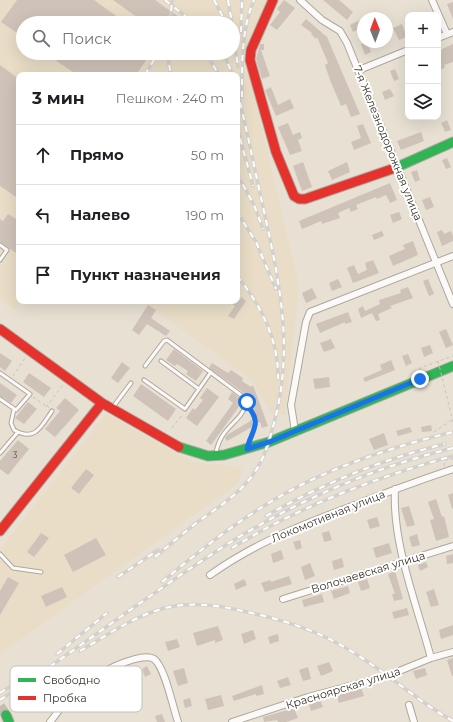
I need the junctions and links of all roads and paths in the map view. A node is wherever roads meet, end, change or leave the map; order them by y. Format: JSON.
{"nodes":[{"id":1,"x":273,"y":0,"type":"edge"},
{"id":2,"x":300,"y":0,"type":"edge"},
{"id":3,"x":432,"y":0,"type":"edge"},
{"id":4,"x":450,"y":33,"type":"edge"},
{"id":5,"x":405,"y":51,"type":"edge"},
{"id":6,"x":359,"y":70,"type":"junction"},
{"id":7,"x":453,"y":142,"type":"edge"},
{"id":8,"x":398,"y":167,"type":"junction"},
{"id":9,"x":0,"y":245,"type":"edge"},
{"id":10,"x":453,"y":256,"type":"edge"},
{"id":11,"x":0,"y":260,"type":"edge"},
{"id":12,"x":436,"y":262,"type":"junction"},
{"id":13,"x":453,"y":304,"type":"edge"},
{"id":14,"x":0,"y":328,"type":"edge"},
{"id":15,"x":27,"y":356,"type":"dead end"},
{"id":16,"x":453,"y":356,"type":"edge"},
{"id":17,"x":161,"y":361,"type":"dead end"},
{"id":18,"x":438,"y":361,"type":"junction"},
{"id":19,"x":145,"y":366,"type":"dead end"},
{"id":20,"x":453,"y":366,"type":"edge"},
{"id":21,"x":420,"y":368,"type":"dead end"},
{"id":22,"x":212,"y":372,"type":"junction"},
{"id":23,"x":0,"y":374,"type":"edge"},
{"id":24,"x":10,"y":380,"type":"junction"},
{"id":25,"x":144,"y":380,"type":"dead end"},
{"id":26,"x":64,"y":383,"type":"dead end"},
{"id":27,"x":131,"y":383,"type":"dead end"},
{"id":28,"x":199,"y":389,"type":"junction"},
{"id":29,"x":30,"y":394,"type":"junction"},
{"id":30,"x":0,"y":399,"type":"edge"},
{"id":31,"x":102,"y":403,"type":"junction"},
{"id":32,"x":246,"y":404,"type":"junction"},
{"id":33,"x":46,"y":407,"type":"junction"},
{"id":34,"x":112,"y":408,"type":"junction"},
{"id":35,"x":14,"y":409,"type":"junction"},
{"id":36,"x":185,"y":410,"type":"junction"},
{"id":37,"x":52,"y":411,"type":"joint"},
{"id":38,"x":452,"y":420,"type":"edge"},
{"id":39,"x":453,"y":422,"type":"edge"},
{"id":40,"x":172,"y":428,"type":"dead end"},
{"id":41,"x":295,"y":431,"type":"junction"},
{"id":42,"x":18,"y":432,"type":"junction"},
{"id":43,"x":434,"y":432,"type":"dead end"},
{"id":44,"x":247,"y":449,"type":"junction"},
{"id":45,"x":0,"y":453,"type":"edge"},
{"id":46,"x":216,"y":456,"type":"junction"},
{"id":47,"x":453,"y":459,"type":"edge"},
{"id":48,"x":445,"y":460,"type":"dead end"},
{"id":49,"x":453,"y":469,"type":"edge"},
{"id":50,"x":395,"y":489,"type":"junction"},
{"id":51,"x":0,"y":531,"type":"edge"},
{"id":52,"x":453,"y":546,"type":"edge"},
{"id":53,"x":0,"y":554,"type":"edge"},
{"id":54,"x":404,"y":561,"type":"junction"},
{"id":55,"x":41,"y":572,"type":"dead end"},
{"id":56,"x":210,"y":575,"type":"dead end"},
{"id":57,"x":283,"y":599,"type":"dead end"},
{"id":58,"x":453,"y":652,"type":"edge"},
{"id":59,"x":431,"y":658,"type":"junction"},
{"id":60,"x":116,"y":666,"type":"edge"},
{"id":61,"x":409,"y":705,"type":"dead end"},
{"id":62,"x":58,"y":712,"type":"edge"},
{"id":63,"x":50,"y":722,"type":"edge"},
{"id":64,"x":178,"y":722,"type":"edge"},
{"id":65,"x":232,"y":722,"type":"edge"},
{"id":66,"x":414,"y":722,"type":"edge"}],
"edges":[{"from":1,"to":8,"type":"main road"},
{"from":2,"to":6,"type":"street","name":"7-я Железнодорожная улица"},
{"from":3,"to":4,"type":"street"},
{"from":5,"to":6,"type":"street"},
{"from":6,"to":8,"type":"street","name":"7-я Железнодорожная улица"},
{"from":7,"to":8,"type":"main road"},
{"from":8,"to":12,"type":"street","name":"7-я Железнодорожная улица"},
{"from":9,"to":11,"type":"lane"},
{"from":10,"to":12,"type":"street"},
{"from":12,"to":13,"type":"street","name":"7-я Железнодорожная улица"},
{"from":12,"to":41,"type":"street"},
{"from":14,"to":31,"type":"main road"},
{"from":15,"to":24,"type":"path"},
{"from":16,"to":18,"type":"path"},
{"from":17,"to":28,"type":"lane"},
{"from":18,"to":21,"type":"path"},
{"from":18,"to":38,"type":"path","bridge":true},
{"from":19,"to":22,"type":"lane"},
{"from":20,"to":41,"type":"main road"},
{"from":22,"to":28,"type":"lane"},
{"from":22,"to":32,"type":"lane"},
{"from":23,"to":24,"type":"lane"},
{"from":24,"to":29,"type":"lane"},
{"from":25,"to":36,"type":"lane"},
{"from":26,"to":33,"type":"path"},
{"from":27,"to":34,"type":"lane"},
{"from":28,"to":36,"type":"lane"},
{"from":29,"to":33,"type":"path"},
{"from":29,"to":35,"type":"lane"},
{"from":30,"to":35,"type":"lane"},
{"from":31,"to":34,"type":"main road"},
{"from":31,"to":51,"type":"main road"},
{"from":32,"to":44,"type":"lane"},
{"from":32,"to":46,"type":"lane"},
{"from":33,"to":37,"type":"path"},
{"from":34,"to":46,"type":"main road"},
{"from":35,"to":42,"type":"lane"},
{"from":36,"to":40,"type":"path"},
{"from":37,"to":42,"type":"lane"},
{"from":38,"to":39,"type":"path","bridge":true},
{"from":38,"to":43,"type":"path"},
{"from":41,"to":44,"type":"main road"},
{"from":42,"to":45,"type":"lane"},
{"from":44,"to":46,"type":"main road"},
{"from":47,"to":48,"type":"path"},
{"from":49,"to":50,"type":"street","name":"Локомотивная улица"},
{"from":50,"to":54,"type":"street"},
{"from":50,"to":56,"type":"street","name":"Локомотивная улица"},
{"from":52,"to":54,"type":"street","name":"Волочаевская улица"},
{"from":53,"to":55,"type":"lane"},
{"from":54,"to":57,"type":"street","name":"Волочаевская улица"},
{"from":54,"to":59,"type":"street"},
{"from":58,"to":59,"type":"street","name":"Красноярская улица"},
{"from":59,"to":65,"type":"street","name":"Красноярская улица"},
{"from":60,"to":64,"type":"street"},
{"from":61,"to":66,"type":"street"},
{"from":62,"to":63,"type":"street"}]}
